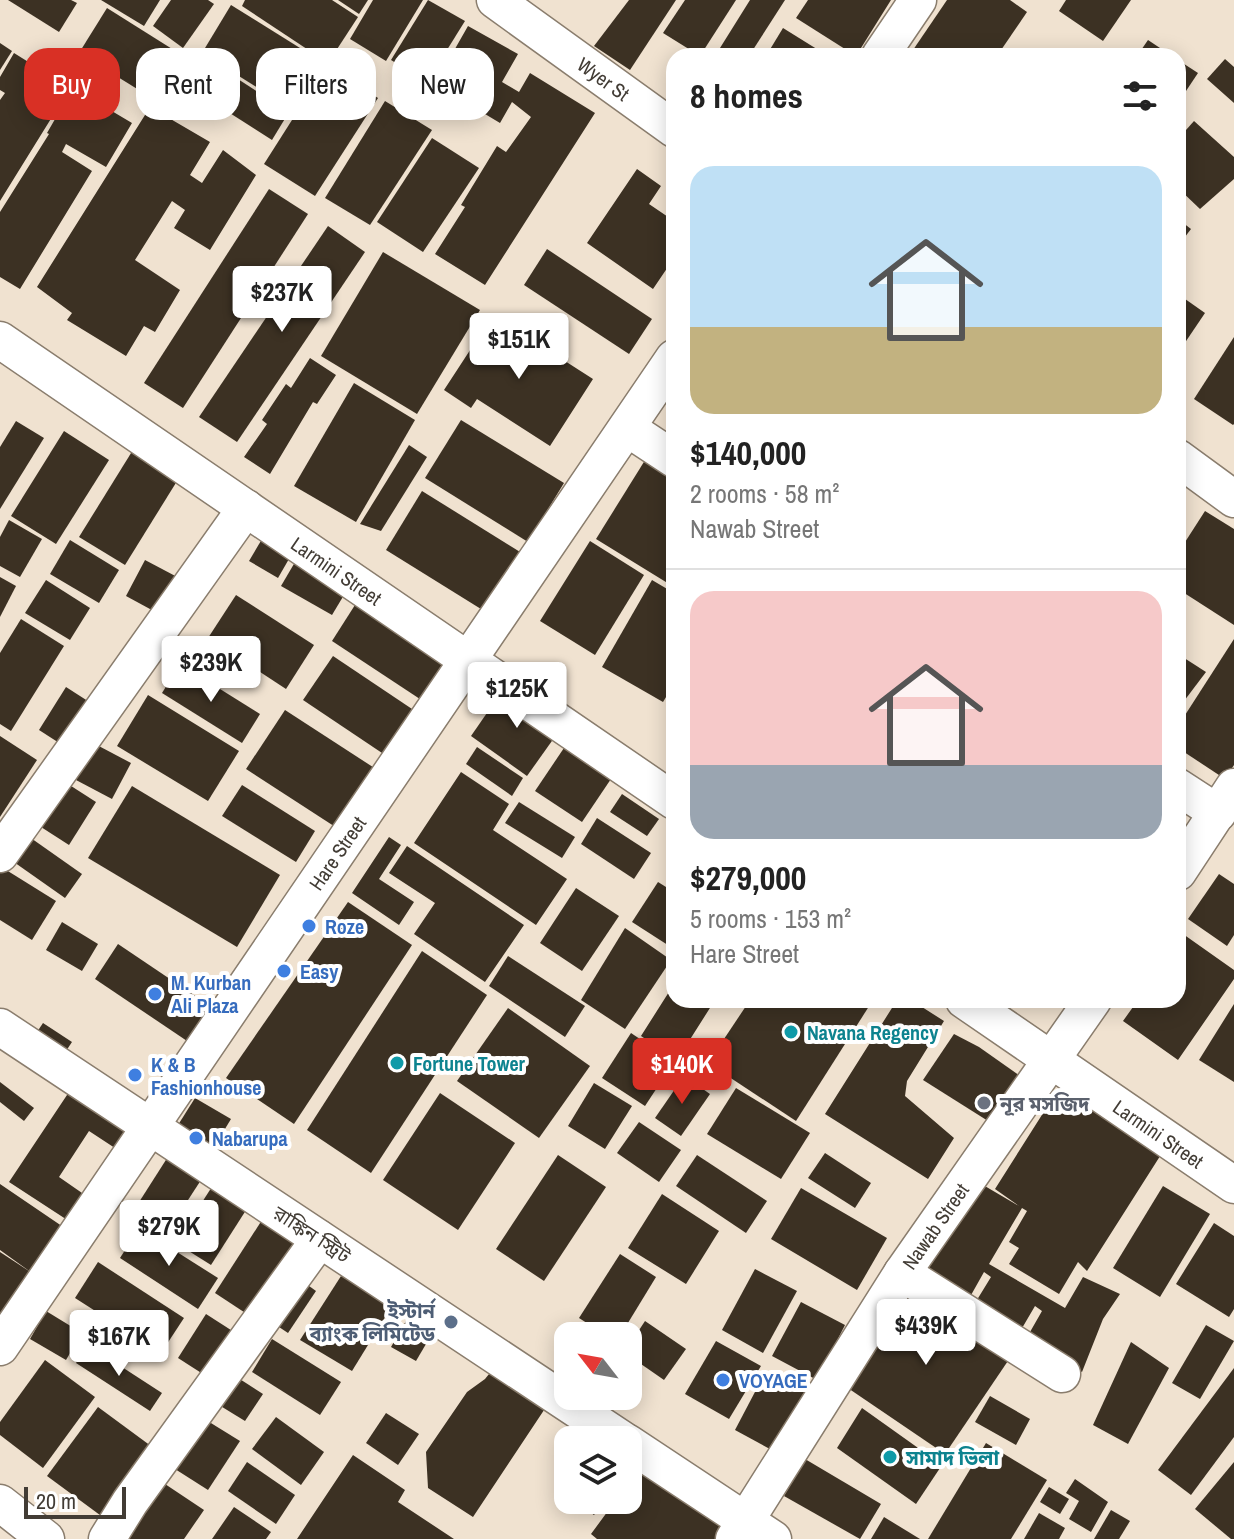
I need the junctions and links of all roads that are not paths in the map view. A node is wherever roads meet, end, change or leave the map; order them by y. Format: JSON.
{"nodes":[{"id":1,"x":495,"y":0,"type":"edge"},
{"id":2,"x":918,"y":0,"type":"edge"},
{"id":3,"x":885,"y":48,"type":"edge"},
{"id":4,"x":666,"y":123,"type":"edge"},
{"id":5,"x":0,"y":340,"type":"edge"},
{"id":6,"x":666,"y":370,"type":"edge"},
{"id":7,"x":627,"y":428,"type":"junction"},
{"id":8,"x":666,"y":454,"type":"edge"},
{"id":9,"x":1186,"y":464,"type":"edge"},
{"id":10,"x":1234,"y":499,"type":"edge"},
{"id":11,"x":246,"y":508,"type":"junction"},
{"id":12,"x":468,"y":660,"type":"junction"},
{"id":13,"x":1186,"y":789,"type":"edge"},
{"id":14,"x":666,"y":796,"type":"edge"},
{"id":15,"x":1226,"y":800,"type":"edge"},
{"id":16,"x":0,"y":854,"type":"edge"},
{"id":17,"x":1186,"y":860,"type":"edge"},
{"id":18,"x":976,"y":1008,"type":"edge"},
{"id":19,"x":1088,"y":1008,"type":"edge"},
{"id":20,"x":0,"y":1027,"type":"edge"},
{"id":21,"x":1053,"y":1061,"type":"junction"},
{"id":22,"x":150,"y":1127,"type":"junction"},
{"id":23,"x":1234,"y":1185,"type":"edge"},
{"id":24,"x":318,"y":1238,"type":"junction"},
{"id":25,"x":902,"y":1273,"type":"junction"},
{"id":26,"x":0,"y":1347,"type":"edge"},
{"id":27,"x":1062,"y":1374,"type":"dead end"},
{"id":28,"x":602,"y":1426,"type":"edge"},
{"id":29,"x":642,"y":1454,"type":"edge"},
{"id":30,"x":0,"y":1503,"type":"edge"},
{"id":31,"x":751,"y":1533,"type":"edge"},
{"id":32,"x":46,"y":1539,"type":"edge"},
{"id":33,"x":107,"y":1539,"type":"edge"}],
"edges":[{"from":1,"to":4,"type":"street","name":"Wyer St"},
{"from":2,"to":3,"type":"street"},
{"from":5,"to":11,"type":"street","name":"Larmini Street"},
{"from":6,"to":7,"type":"street","name":"Hare Street"},
{"from":7,"to":8,"type":"street"},
{"from":7,"to":12,"type":"street","name":"Hare Street"},
{"from":9,"to":10,"type":"street"},
{"from":11,"to":12,"type":"street","name":"Larmini Street"},
{"from":11,"to":16,"type":"street"},
{"from":12,"to":14,"type":"street","name":"Larmini Street"},
{"from":12,"to":22,"type":"street","name":"Hare Street"},
{"from":13,"to":15,"type":"street"},
{"from":15,"to":17,"type":"street"},
{"from":18,"to":21,"type":"street","name":"Larmini Street"},
{"from":19,"to":21,"type":"street","name":"Nawab Street"},
{"from":20,"to":22,"type":"street","name":"রাঙ্কিন স্ট্রিট"},
{"from":21,"to":23,"type":"street","name":"Larmini Street"},
{"from":21,"to":25,"type":"street","name":"Nawab Street"},
{"from":22,"to":24,"type":"street","name":"রাঙ্কিন স্ট্রিট"},
{"from":22,"to":26,"type":"street","name":"Hare Street"},
{"from":24,"to":28,"type":"street","name":"রাঙ্কিন স্ট্রিট"},
{"from":24,"to":33,"type":"street"},
{"from":25,"to":27,"type":"street"},
{"from":25,"to":31,"type":"street","name":"Nawab Street"},
{"from":29,"to":31,"type":"street","name":"রাঙ্কিন স্ট্রিট"},
{"from":30,"to":32,"type":"street"}]}
